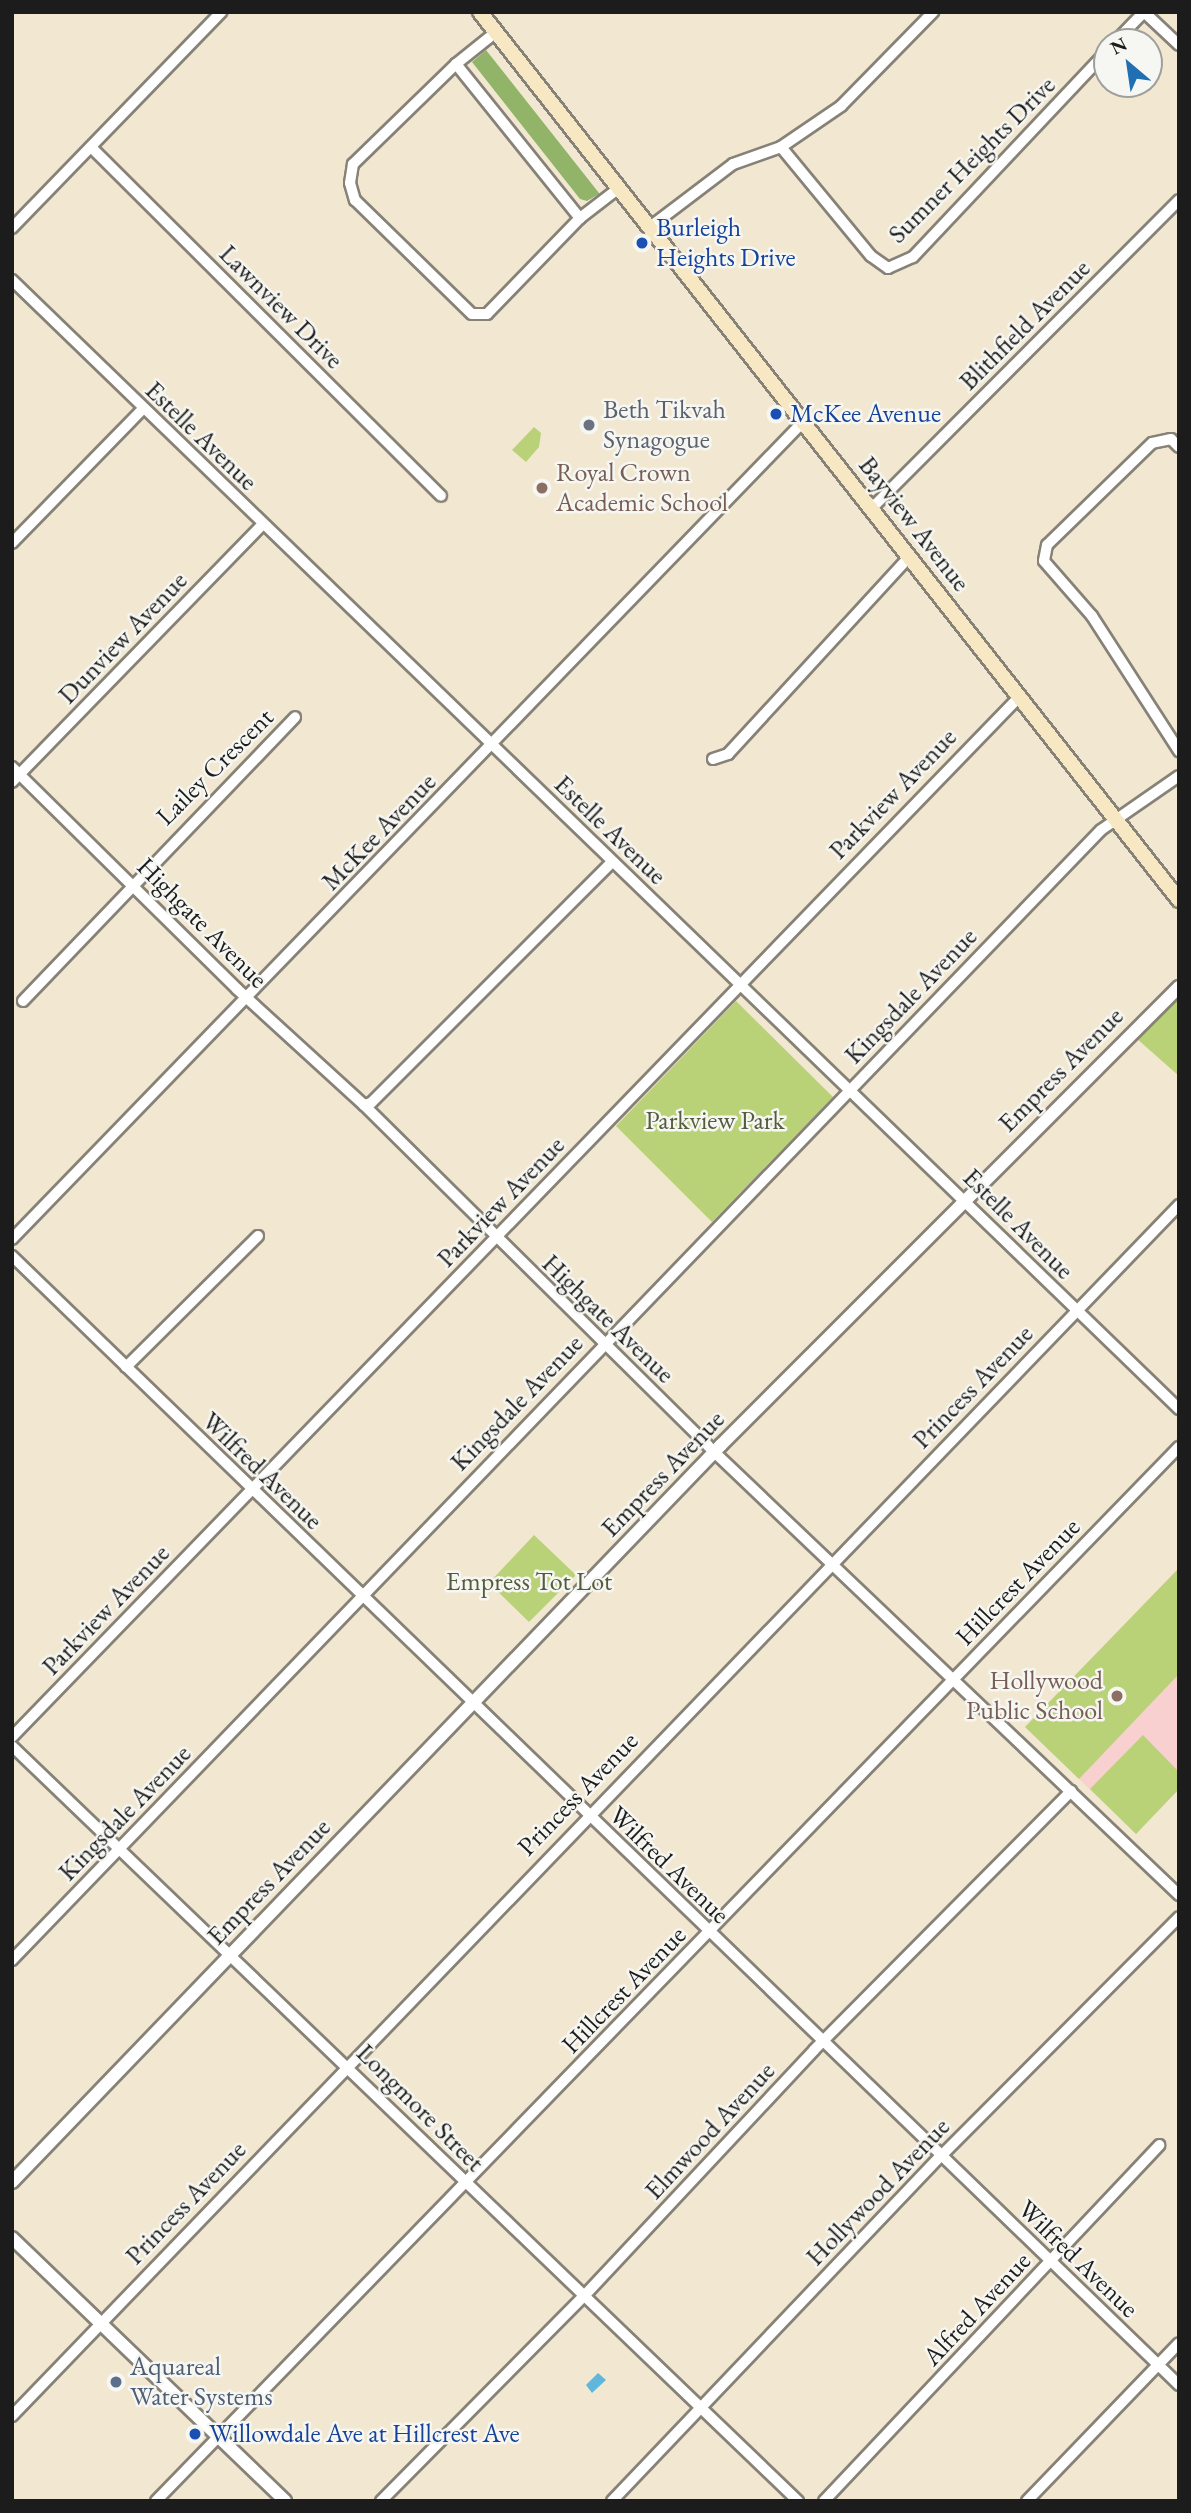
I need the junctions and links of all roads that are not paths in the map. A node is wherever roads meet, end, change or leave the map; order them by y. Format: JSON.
{"nodes":[{"id":1,"x":221,"y":12,"type":"edge"},
{"id":2,"x":481,"y":12,"type":"edge"},
{"id":3,"x":933,"y":12,"type":"edge"},
{"id":4,"x":1144,"y":12,"type":"edge"},
{"id":5,"x":1129,"y":28,"type":"edge"},
{"id":6,"x":496,"y":32,"type":"junction"},
{"id":7,"x":1179,"y":45,"type":"edge"},
{"id":8,"x":456,"y":64,"type":"junction"},
{"id":9,"x":1093,"y":66,"type":"edge"},
{"id":10,"x":781,"y":147,"type":"junction"},
{"id":11,"x":91,"y":148,"type":"junction"},
{"id":12,"x":618,"y":188,"type":"junction"},
{"id":13,"x":1179,"y":200,"type":"edge"},
{"id":14,"x":580,"y":218,"type":"junction"},
{"id":15,"x":650,"y":227,"type":"junction"},
{"id":16,"x":12,"y":228,"type":"edge"},
{"id":17,"x":12,"y":280,"type":"edge"},
{"id":18,"x":142,"y":410,"type":"junction"},
{"id":19,"x":803,"y":422,"type":"junction"},
{"id":20,"x":1175,"y":443,"type":"edge"},
{"id":21,"x":441,"y":496,"type":"dead end"},
{"id":22,"x":872,"y":509,"type":"junction"},
{"id":23,"x":263,"y":524,"type":"junction"},
{"id":24,"x":12,"y":543,"type":"edge"},
{"id":25,"x":909,"y":557,"type":"junction"},
{"id":26,"x":1019,"y":697,"type":"junction"},
{"id":27,"x":295,"y":717,"type":"dead end"},
{"id":28,"x":492,"y":746,"type":"junction"},
{"id":29,"x":1179,"y":751,"type":"edge"},
{"id":30,"x":713,"y":759,"type":"dead end"},
{"id":31,"x":15,"y":774,"type":"edge"},
{"id":32,"x":1179,"y":776,"type":"edge"},
{"id":33,"x":1114,"y":818,"type":"junction"},
{"id":34,"x":612,"y":862,"type":"junction"},
{"id":35,"x":131,"y":883,"type":"junction"},
{"id":36,"x":1179,"y":900,"type":"edge"},
{"id":37,"x":740,"y":986,"type":"junction"},
{"id":38,"x":1179,"y":987,"type":"edge"},
{"id":39,"x":246,"y":998,"type":"junction"},
{"id":40,"x":23,"y":1001,"type":"dead end"},
{"id":41,"x":850,"y":1089,"type":"junction"},
{"id":42,"x":364,"y":1105,"type":"junction"},
{"id":43,"x":965,"y":1198,"type":"junction"},
{"id":44,"x":1179,"y":1205,"type":"edge"},
{"id":45,"x":258,"y":1236,"type":"dead end"},
{"id":46,"x":495,"y":1238,"type":"junction"},
{"id":47,"x":12,"y":1239,"type":"edge"},
{"id":48,"x":12,"y":1256,"type":"edge"},
{"id":49,"x":1075,"y":1311,"type":"junction"},
{"id":50,"x":604,"y":1344,"type":"junction"},
{"id":51,"x":126,"y":1367,"type":"junction"},
{"id":52,"x":1179,"y":1409,"type":"edge"},
{"id":53,"x":1179,"y":1447,"type":"edge"},
{"id":54,"x":715,"y":1453,"type":"junction"},
{"id":55,"x":251,"y":1490,"type":"junction"},
{"id":56,"x":831,"y":1563,"type":"junction"},
{"id":57,"x":360,"y":1596,"type":"junction"},
{"id":58,"x":951,"y":1681,"type":"junction"},
{"id":59,"x":472,"y":1704,"type":"junction"},
{"id":60,"x":12,"y":1737,"type":"edge"},
{"id":61,"x":12,"y":1746,"type":"edge"},
{"id":62,"x":1071,"y":1791,"type":"junction"},
{"id":63,"x":587,"y":1815,"type":"junction"},
{"id":64,"x":120,"y":1849,"type":"junction"},
{"id":65,"x":1179,"y":1895,"type":"edge"},
{"id":66,"x":1179,"y":1917,"type":"edge"},
{"id":67,"x":709,"y":1932,"type":"junction"},
{"id":68,"x":232,"y":1953,"type":"junction"},
{"id":69,"x":12,"y":1960,"type":"edge"},
{"id":70,"x":823,"y":2042,"type":"junction"},
{"id":71,"x":349,"y":2067,"type":"junction"},
{"id":72,"x":1159,"y":2145,"type":"dead end"},
{"id":73,"x":940,"y":2156,"type":"junction"},
{"id":74,"x":12,"y":2182,"type":"edge"},
{"id":75,"x":466,"y":2184,"type":"junction"},
{"id":76,"x":12,"y":2238,"type":"edge"},
{"id":77,"x":1051,"y":2261,"type":"junction"},
{"id":78,"x":585,"y":2295,"type":"junction"},
{"id":79,"x":100,"y":2321,"type":"junction"},
{"id":80,"x":1179,"y":2343,"type":"edge"},
{"id":81,"x":1157,"y":2364,"type":"junction"},
{"id":82,"x":1179,"y":2385,"type":"edge"},
{"id":83,"x":702,"y":2409,"type":"junction"},
{"id":84,"x":12,"y":2416,"type":"edge"},
{"id":85,"x":218,"y":2438,"type":"junction"},
{"id":86,"x":156,"y":2501,"type":"edge"},
{"id":87,"x":285,"y":2501,"type":"edge"},
{"id":88,"x":381,"y":2501,"type":"edge"},
{"id":89,"x":612,"y":2501,"type":"edge"},
{"id":90,"x":798,"y":2501,"type":"edge"},
{"id":91,"x":824,"y":2501,"type":"edge"},
{"id":92,"x":1027,"y":2501,"type":"edge"}],
"edges":[{"from":1,"to":11,"type":"street"},
{"from":2,"to":6,"type":"main road","name":"Bayview Avenue"},
{"from":3,"to":10,"type":"street"},
{"from":4,"to":5,"type":"street"},
{"from":4,"to":7,"type":"street"},
{"from":6,"to":8,"type":"street"},
{"from":6,"to":12,"type":"main road","name":"Bayview Avenue"},
{"from":8,"to":14,"type":"street"},
{"from":8,"to":14,"type":"street"},
{"from":9,"to":10,"type":"street","name":"Sumner Heights Drive"},
{"from":10,"to":15,"type":"street"},
{"from":11,"to":16,"type":"street"},
{"from":11,"to":21,"type":"street","name":"Lawnview Drive"},
{"from":12,"to":14,"type":"street"},
{"from":12,"to":15,"type":"main road","name":"Bayview Avenue"},
{"from":13,"to":22,"type":"street","name":"Blithfield Avenue"},
{"from":15,"to":19,"type":"main road","name":"Bayview Avenue"},
{"from":17,"to":18,"type":"street","name":"Estelle Avenue"},
{"from":18,"to":23,"type":"street","name":"Estelle Avenue"},
{"from":18,"to":24,"type":"street"},
{"from":19,"to":22,"type":"main road","name":"Bayview Avenue"},
{"from":19,"to":28,"type":"street","name":"McKee Avenue"},
{"from":20,"to":29,"type":"street"},
{"from":22,"to":25,"type":"main road","name":"Bayview Avenue"},
{"from":23,"to":28,"type":"street","name":"Estelle Avenue"},
{"from":23,"to":31,"type":"street","name":"Dunview Avenue"},
{"from":25,"to":26,"type":"main road","name":"Bayview Avenue"},
{"from":25,"to":30,"type":"street"},
{"from":26,"to":33,"type":"main road","name":"Bayview Avenue"},
{"from":26,"to":37,"type":"street","name":"Parkview Avenue"},
{"from":27,"to":35,"type":"street","name":"Lailey Crescent"},
{"from":28,"to":34,"type":"street","name":"Estelle Avenue"},
{"from":28,"to":39,"type":"street","name":"McKee Avenue"},
{"from":31,"to":35,"type":"street","name":"Highgate Avenue"},
{"from":32,"to":33,"type":"street","name":"Kingsdale Avenue"},
{"from":33,"to":36,"type":"main road","name":"Bayview Avenue"},
{"from":33,"to":41,"type":"street","name":"Kingsdale Avenue"},
{"from":34,"to":37,"type":"street","name":"Estelle Avenue"},
{"from":34,"to":42,"type":"street"},
{"from":35,"to":39,"type":"street","name":"Highgate Avenue"},
{"from":35,"to":40,"type":"street","name":"Lailey Crescent"},
{"from":37,"to":41,"type":"street","name":"Estelle Avenue"},
{"from":37,"to":46,"type":"street","name":"Parkview Avenue"},
{"from":38,"to":43,"type":"street","name":"Empress Avenue"},
{"from":39,"to":42,"type":"street","name":"Highgate Avenue"},
{"from":39,"to":47,"type":"street","name":"McKee Avenue"},
{"from":41,"to":43,"type":"street","name":"Estelle Avenue"},
{"from":41,"to":50,"type":"street","name":"Kingsdale Avenue"},
{"from":42,"to":46,"type":"street","name":"Highgate Avenue"},
{"from":43,"to":49,"type":"street","name":"Estelle Avenue"},
{"from":43,"to":54,"type":"street","name":"Empress Avenue"},
{"from":44,"to":49,"type":"street","name":"Princess Avenue"},
{"from":45,"to":51,"type":"street"},
{"from":46,"to":50,"type":"street","name":"Highgate Avenue"},
{"from":46,"to":55,"type":"street","name":"Parkview Avenue"},
{"from":48,"to":51,"type":"street","name":"Wilfred Avenue"},
{"from":49,"to":52,"type":"street","name":"Estelle Avenue"},
{"from":49,"to":56,"type":"street","name":"Princess Avenue"},
{"from":50,"to":54,"type":"street","name":"Highgate Avenue"},
{"from":50,"to":57,"type":"street","name":"Kingsdale Avenue"},
{"from":51,"to":55,"type":"street","name":"Wilfred Avenue"},
{"from":53,"to":58,"type":"street","name":"Hillcrest Avenue"},
{"from":54,"to":56,"type":"street","name":"Highgate Avenue"},
{"from":54,"to":59,"type":"street","name":"Empress Avenue"},
{"from":55,"to":57,"type":"street","name":"Wilfred Avenue"},
{"from":55,"to":60,"type":"street","name":"Parkview Avenue"},
{"from":56,"to":58,"type":"street","name":"Highgate Avenue"},
{"from":56,"to":63,"type":"street","name":"Princess Avenue"},
{"from":57,"to":59,"type":"street","name":"Wilfred Avenue"},
{"from":57,"to":64,"type":"street","name":"Kingsdale Avenue"},
{"from":58,"to":62,"type":"street","name":"Highgate Avenue"},
{"from":58,"to":67,"type":"street","name":"Hillcrest Avenue"},
{"from":59,"to":63,"type":"street","name":"Wilfred Avenue"},
{"from":59,"to":68,"type":"street","name":"Empress Avenue"},
{"from":61,"to":64,"type":"street","name":"Longmore Street"},
{"from":62,"to":65,"type":"street","name":"Highgate Avenue"},
{"from":62,"to":70,"type":"street","name":"Elmwood Avenue"},
{"from":63,"to":67,"type":"street","name":"Wilfred Avenue"},
{"from":63,"to":71,"type":"street","name":"Princess Avenue"},
{"from":64,"to":68,"type":"street","name":"Longmore Street"},
{"from":64,"to":69,"type":"street","name":"Kingsdale Avenue"},
{"from":66,"to":73,"type":"street","name":"Hollywood Avenue"},
{"from":67,"to":70,"type":"street","name":"Wilfred Avenue"},
{"from":67,"to":75,"type":"street","name":"Hillcrest Avenue"},
{"from":68,"to":71,"type":"street","name":"Longmore Street"},
{"from":68,"to":74,"type":"street","name":"Empress Avenue"},
{"from":70,"to":73,"type":"street","name":"Wilfred Avenue"},
{"from":70,"to":78,"type":"street","name":"Elmwood Avenue"},
{"from":71,"to":75,"type":"street","name":"Longmore Street"},
{"from":71,"to":79,"type":"street","name":"Princess Avenue"},
{"from":72,"to":77,"type":"street","name":"Alfred Avenue"},
{"from":73,"to":77,"type":"street","name":"Wilfred Avenue"},
{"from":73,"to":83,"type":"street","name":"Hollywood Avenue"},
{"from":75,"to":78,"type":"street","name":"Longmore Street"},
{"from":75,"to":85,"type":"street","name":"Hillcrest Avenue"},
{"from":76,"to":79,"type":"street"},
{"from":77,"to":81,"type":"street","name":"Wilfred Avenue"},
{"from":77,"to":91,"type":"street","name":"Alfred Avenue"},
{"from":78,"to":83,"type":"street","name":"Longmore Street"},
{"from":78,"to":88,"type":"street","name":"Elmwood Avenue"},
{"from":79,"to":84,"type":"street","name":"Princess Avenue"},
{"from":79,"to":85,"type":"street"},
{"from":80,"to":81,"type":"street"},
{"from":81,"to":82,"type":"street","name":"Wilfred Avenue"},
{"from":81,"to":92,"type":"street"},
{"from":83,"to":89,"type":"street","name":"Hollywood Avenue"},
{"from":83,"to":90,"type":"street","name":"Longmore Street"},
{"from":85,"to":86,"type":"street","name":"Hillcrest Avenue"},
{"from":85,"to":87,"type":"street"}]}
